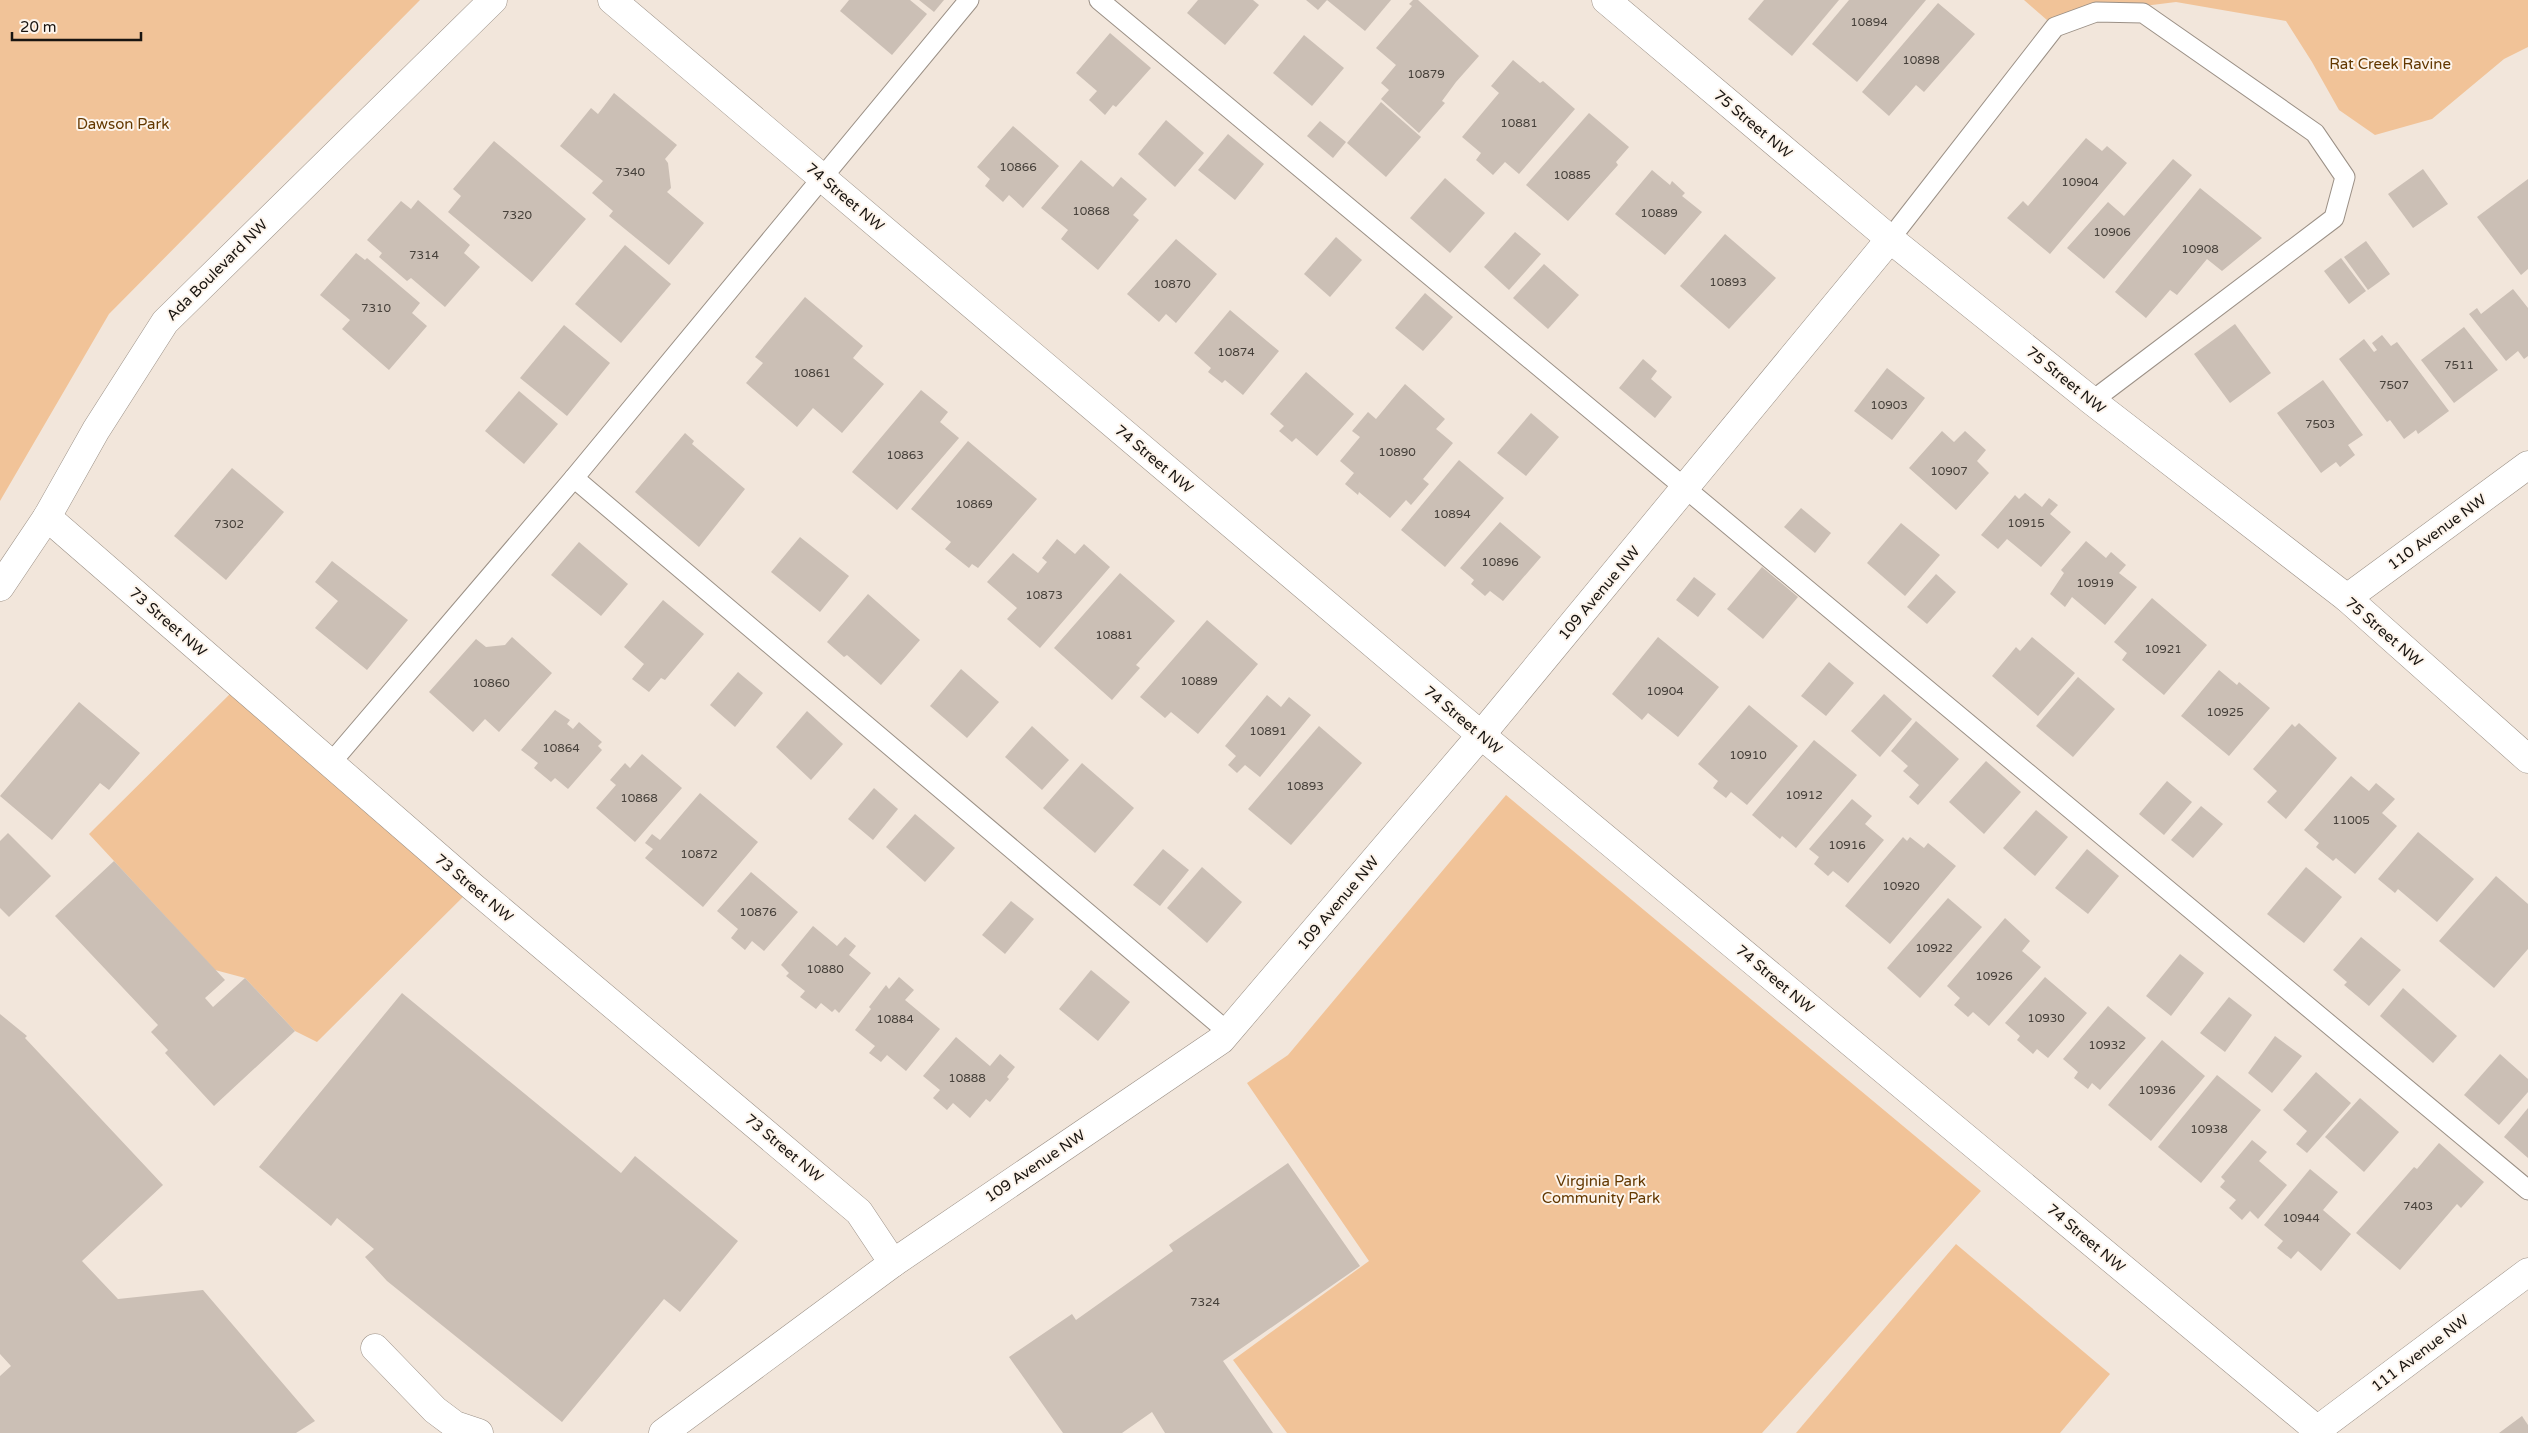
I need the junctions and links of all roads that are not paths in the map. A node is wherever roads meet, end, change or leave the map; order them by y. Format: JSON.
{"nodes":[{"id":1,"x":493,"y":0,"type":"edge"},
{"id":2,"x":612,"y":0,"type":"edge"},
{"id":3,"x":969,"y":0,"type":"edge"},
{"id":4,"x":1099,"y":0,"type":"edge"},
{"id":5,"x":1606,"y":0,"type":"edge"},
{"id":6,"x":823,"y":178,"type":"junction"},
{"id":7,"x":1890,"y":239,"type":"junction"},
{"id":8,"x":2092,"y":401,"type":"junction"},
{"id":9,"x":2528,"y":465,"type":"edge"},
{"id":10,"x":574,"y":478,"type":"junction"},
{"id":11,"x":1685,"y":489,"type":"junction"},
{"id":12,"x":48,"y":517,"type":"junction"},
{"id":13,"x":0,"y":587,"type":"edge"},
{"id":14,"x":2347,"y":598,"type":"junction"},
{"id":15,"x":1481,"y":735,"type":"junction"},
{"id":16,"x":2528,"y":759,"type":"edge"},
{"id":17,"x":330,"y":764,"type":"junction"},
{"id":18,"x":1228,"y":1032,"type":"junction"},
{"id":19,"x":2528,"y":1190,"type":"edge"},
{"id":20,"x":894,"y":1263,"type":"junction"},
{"id":21,"x":2528,"y":1272,"type":"edge"},
{"id":22,"x":375,"y":1348,"type":"dead end"},
{"id":23,"x":460,"y":1430,"type":"edge"},
{"id":24,"x":2317,"y":1432,"type":"edge"},
{"id":25,"x":663,"y":1433,"type":"edge"}],
"edges":[{"from":1,"to":12,"type":"street","name":"Ada Boulevard NW"},
{"from":2,"to":6,"type":"street","name":"74 Street NW"},
{"from":3,"to":6,"type":"lane"},
{"from":4,"to":11,"type":"lane"},
{"from":5,"to":7,"type":"street","name":"75 Street NW"},
{"from":6,"to":10,"type":"lane"},
{"from":6,"to":15,"type":"street","name":"74 Street NW"},
{"from":7,"to":8,"type":"street","name":"75 Street NW"},
{"from":7,"to":8,"type":"lane"},
{"from":7,"to":11,"type":"street","name":"109 Avenue NW"},
{"from":8,"to":14,"type":"street","name":"75 Street NW"},
{"from":9,"to":14,"type":"street","name":"110 Avenue NW"},
{"from":10,"to":17,"type":"lane"},
{"from":10,"to":18,"type":"lane"},
{"from":11,"to":15,"type":"street","name":"109 Avenue NW"},
{"from":11,"to":19,"type":"lane"},
{"from":12,"to":13,"type":"street","name":"Ada Boulevard NW"},
{"from":12,"to":17,"type":"street","name":"73 Street NW"},
{"from":14,"to":16,"type":"street","name":"75 Street NW"},
{"from":15,"to":18,"type":"street","name":"109 Avenue NW"},
{"from":15,"to":24,"type":"street","name":"74 Street NW"},
{"from":17,"to":20,"type":"street","name":"73 Street NW"},
{"from":18,"to":20,"type":"street","name":"109 Avenue NW"},
{"from":20,"to":25,"type":"street","name":"109 Avenue NW"},
{"from":21,"to":24,"type":"street","name":"111 Avenue NW"},
{"from":22,"to":23,"type":"street"}]}
